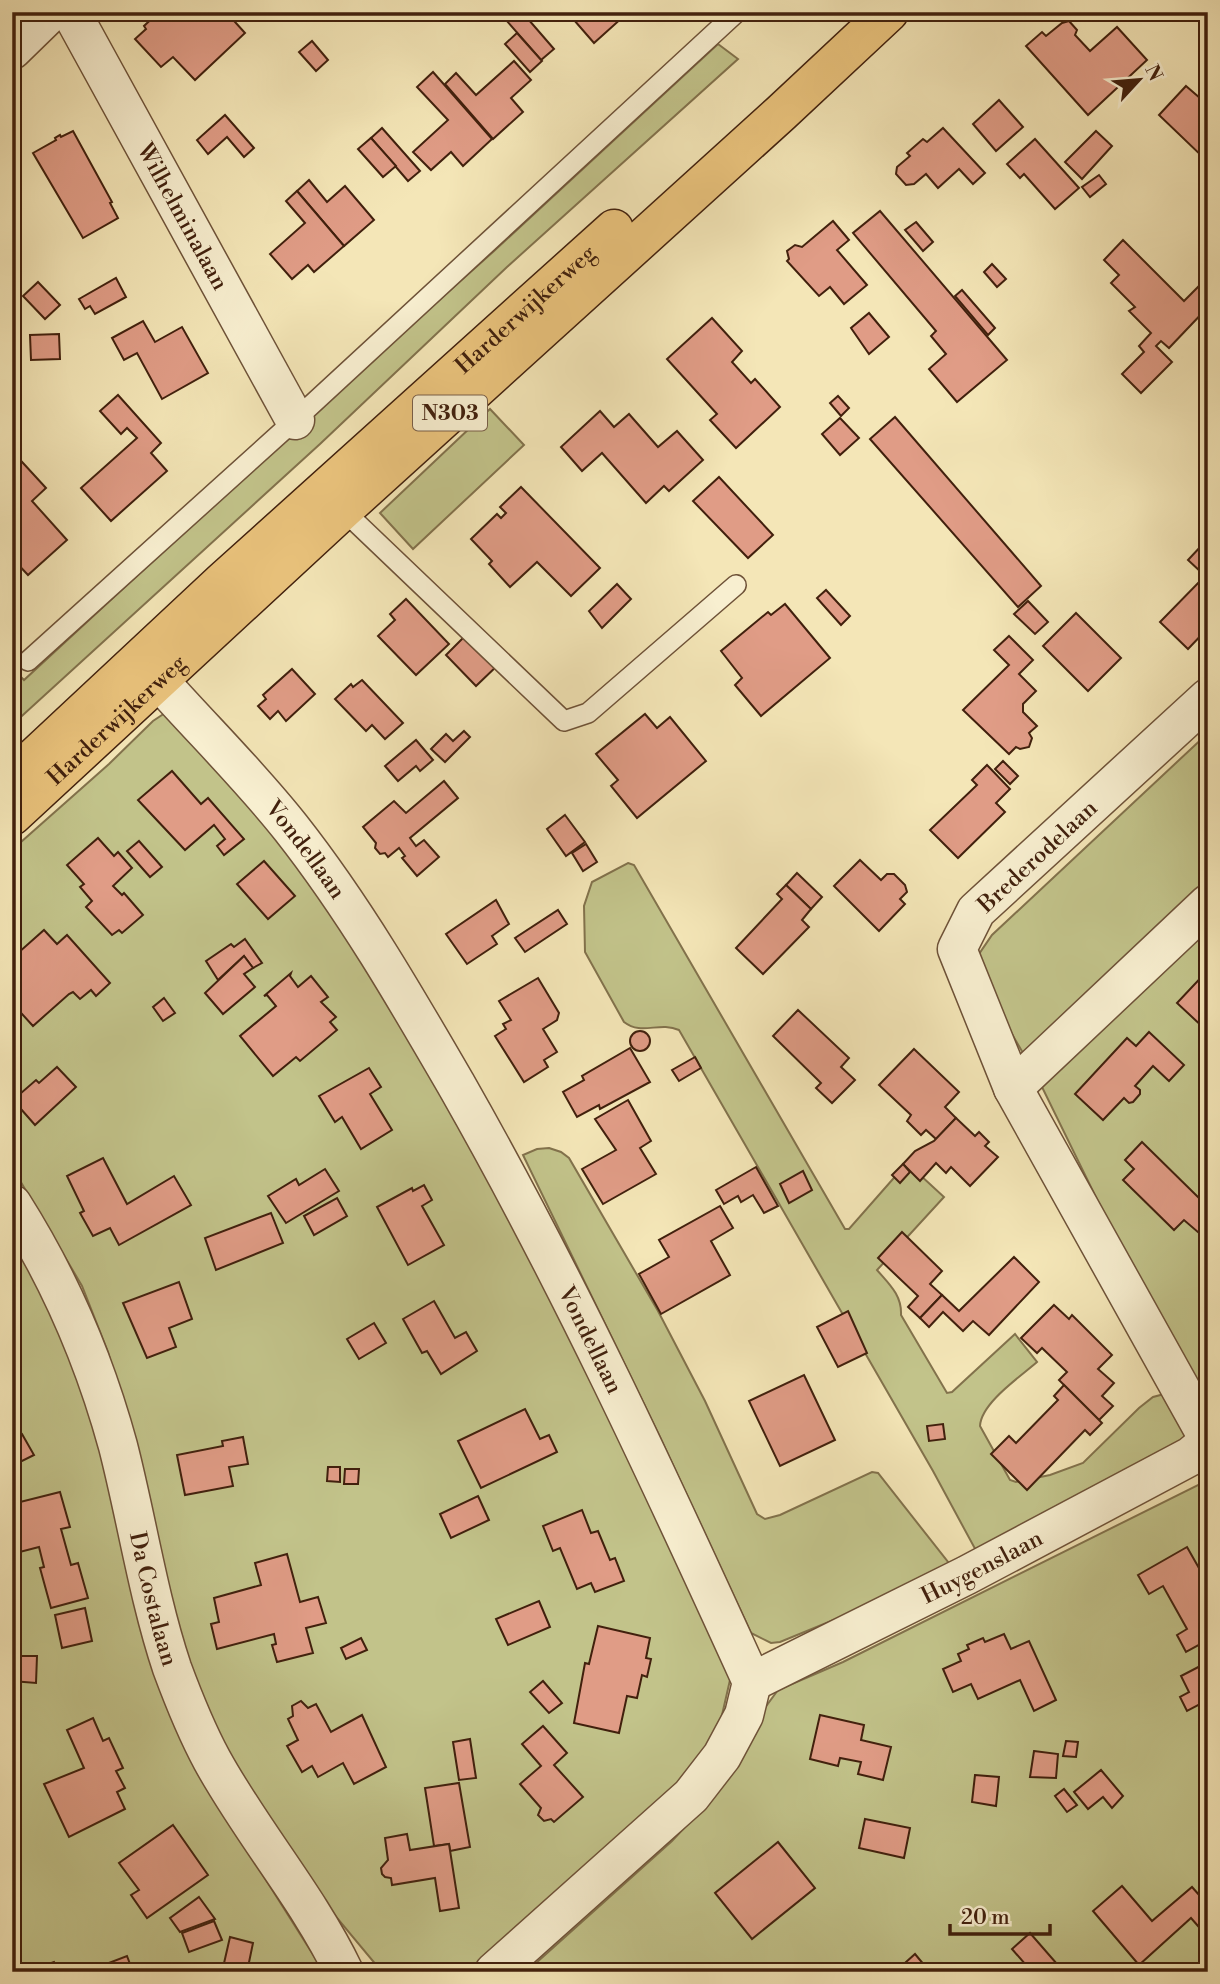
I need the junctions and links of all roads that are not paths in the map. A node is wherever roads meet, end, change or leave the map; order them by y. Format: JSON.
{"nodes":[{"id":1,"x":51,"y":12,"type":"edge"},
{"id":2,"x":71,"y":12,"type":"edge"},
{"id":3,"x":855,"y":12,"type":"edge"},
{"id":4,"x":889,"y":12,"type":"edge"},
{"id":5,"x":736,"y":13,"type":"edge"},
{"id":6,"x":12,"y":50,"type":"edge"},
{"id":7,"x":295,"y":420,"type":"junction"},
{"id":8,"x":343,"y":510,"type":"junction"},
{"id":9,"x":736,"y":585,"type":"dead end"},
{"id":10,"x":29,"y":661,"type":"dead end"},
{"id":11,"x":171,"y":694,"type":"dead end"},
{"id":12,"x":1208,"y":698,"type":"edge"},
{"id":13,"x":12,"y":778,"type":"edge"},
{"id":14,"x":12,"y":816,"type":"edge"},
{"id":15,"x":1208,"y":904,"type":"edge"},
{"id":16,"x":1013,"y":1088,"type":"junction"},
{"id":17,"x":12,"y":1204,"type":"edge"},
{"id":18,"x":1208,"y":1440,"type":"edge"},
{"id":19,"x":752,"y":1682,"type":"junction"},
{"id":20,"x":344,"y":1972,"type":"edge"},
{"id":21,"x":494,"y":1972,"type":"edge"}],
"edges":[{"from":1,"to":6,"type":"street"},
{"from":2,"to":7,"type":"street","name":"Wilhelminalaan"},
{"from":3,"to":13,"type":"main road","name":"Harderwijkerweg","number":"N303"},
{"from":4,"to":8,"type":"main road","name":"Harderwijkerweg","number":"N303"},
{"from":5,"to":7,"type":"lane"},
{"from":7,"to":10,"type":"lane"},
{"from":8,"to":9,"type":"lane"},
{"from":8,"to":14,"type":"main road","name":"Harderwijkerweg","number":"N303"},
{"from":11,"to":19,"type":"street","name":"Vondellaan"},
{"from":12,"to":16,"type":"street","name":"Brederodelaan"},
{"from":15,"to":16,"type":"street"},
{"from":16,"to":18,"type":"street","name":"Brederodelaan"},
{"from":17,"to":20,"type":"street","name":"Da Costalaan"},
{"from":18,"to":19,"type":"street","name":"Huygenslaan"},
{"from":19,"to":21,"type":"street"}]}
